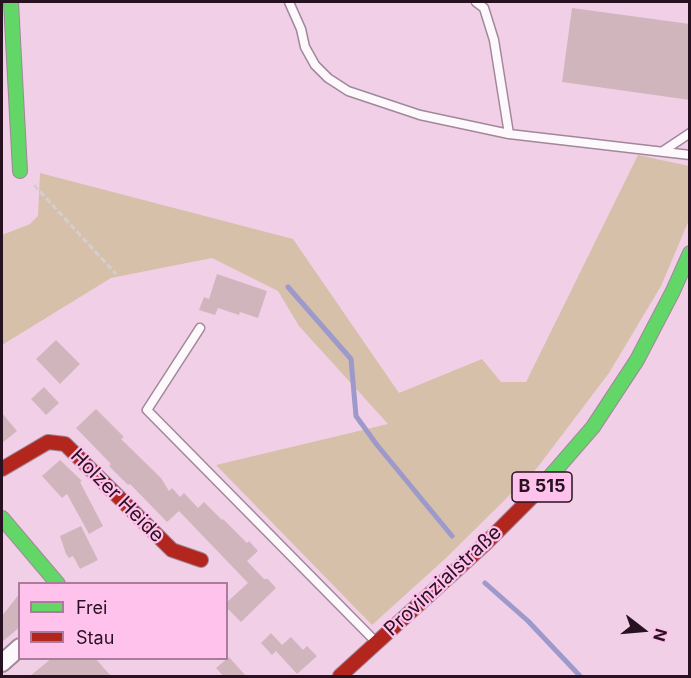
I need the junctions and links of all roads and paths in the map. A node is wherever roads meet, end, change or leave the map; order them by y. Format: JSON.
{"nodes":[{"id":1,"x":12,"y":2,"type":"edge"},
{"id":2,"x":289,"y":2,"type":"edge"},
{"id":3,"x":476,"y":2,"type":"edge"},
{"id":4,"x":690,"y":133,"type":"edge"},
{"id":5,"x":509,"y":134,"type":"junction"},
{"id":6,"x":663,"y":151,"type":"junction"},
{"id":7,"x":690,"y":155,"type":"edge"},
{"id":8,"x":20,"y":171,"type":"joint"},
{"id":9,"x":690,"y":253,"type":"edge"},
{"id":10,"x":116,"y":274,"type":"dead end"},
{"id":11,"x":200,"y":328,"type":"dead end"},
{"id":12,"x":2,"y":469,"type":"edge"},
{"id":13,"x":2,"y":518,"type":"edge"},
{"id":14,"x":201,"y":560,"type":"dead end"},
{"id":15,"x":56,"y":582,"type":"edge"},
{"id":16,"x":376,"y":643,"type":"junction"},
{"id":17,"x":18,"y":649,"type":"edge"},
{"id":18,"x":2,"y":663,"type":"edge"},
{"id":19,"x":340,"y":676,"type":"edge"}],
"edges":[{"from":1,"to":8,"type":"main road"},
{"from":2,"to":5,"type":"lane"},
{"from":3,"to":5,"type":"lane"},
{"from":4,"to":6,"type":"lane"},
{"from":5,"to":6,"type":"lane"},
{"from":6,"to":7,"type":"lane"},
{"from":8,"to":10,"type":"path"},
{"from":9,"to":16,"type":"main road","name":"Provinzialstraße","number":"B 515"},
{"from":11,"to":16,"type":"lane","name":"Provinzialstraße"},
{"from":12,"to":14,"type":"main road","name":"Holzer Heide"},
{"from":13,"to":15,"type":"main road"},
{"from":16,"to":19,"type":"main road","name":"Provinzialstraße","number":"B 515"},
{"from":17,"to":18,"type":"street"}]}
